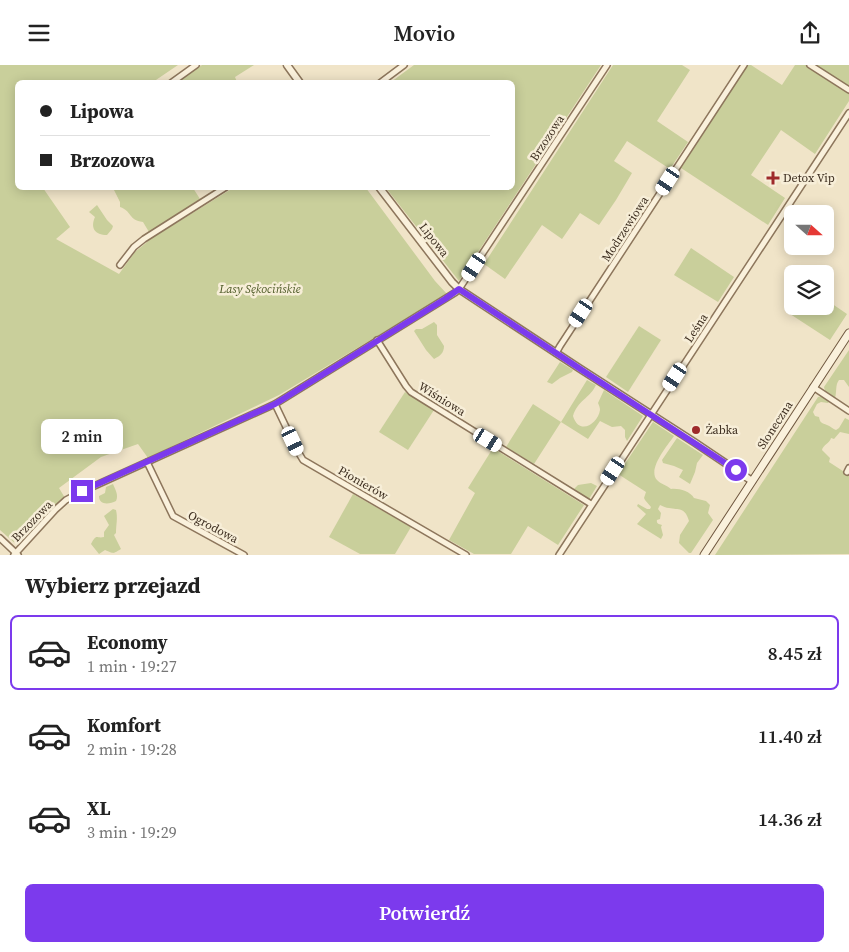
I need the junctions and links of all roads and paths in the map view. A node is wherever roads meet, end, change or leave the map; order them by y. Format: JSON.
{"nodes":[{"id":1,"x":196,"y":65,"type":"edge"},
{"id":2,"x":287,"y":65,"type":"edge"},
{"id":3,"x":404,"y":65,"type":"edge"},
{"id":4,"x":607,"y":65,"type":"edge"},
{"id":5,"x":744,"y":65,"type":"edge"},
{"id":6,"x":810,"y":65,"type":"edge"},
{"id":7,"x":175,"y":80,"type":"edge"},
{"id":8,"x":298,"y":80,"type":"edge"},
{"id":9,"x":384,"y":80,"type":"edge"},
{"id":10,"x":849,"y":91,"type":"edge"},
{"id":11,"x":849,"y":113,"type":"edge"},
{"id":12,"x":221,"y":190,"type":"edge"},
{"id":13,"x":381,"y":190,"type":"edge"},
{"id":14,"x":120,"y":265,"type":"dead end"},
{"id":15,"x":459,"y":289,"type":"junction"},
{"id":16,"x":849,"y":333,"type":"edge"},
{"id":17,"x":377,"y":340,"type":"junction"},
{"id":18,"x":556,"y":353,"type":"junction"},
{"id":19,"x":813,"y":387,"type":"junction"},
{"id":20,"x":275,"y":404,"type":"junction"},
{"id":21,"x":849,"y":411,"type":"edge"},
{"id":22,"x":651,"y":414,"type":"junction"},
{"id":23,"x":147,"y":463,"type":"junction"},
{"id":24,"x":752,"y":481,"type":"junction"},
{"id":25,"x":591,"y":505,"type":"junction"},
{"id":26,"x":0,"y":538,"type":"edge"},
{"id":27,"x":16,"y":554,"type":"edge"},
{"id":28,"x":244,"y":555,"type":"edge"},
{"id":29,"x":466,"y":555,"type":"edge"},
{"id":30,"x":559,"y":555,"type":"edge"},
{"id":31,"x":704,"y":555,"type":"edge"}],
"edges":[{"from":1,"to":7,"type":"street"},
{"from":2,"to":8,"type":"street"},
{"from":3,"to":9,"type":"street"},
{"from":4,"to":15,"type":"street","name":"Brzozowa"},
{"from":5,"to":18,"type":"street","name":"Modrzewiowa"},
{"from":6,"to":10,"type":"street"},
{"from":11,"to":22,"type":"street","name":"Leśna"},
{"from":12,"to":14,"type":"street"},
{"from":13,"to":15,"type":"street","name":"Lipowa"},
{"from":15,"to":17,"type":"street","name":"Brzozowa"},
{"from":15,"to":18,"type":"street","name":"Lipowa"},
{"from":16,"to":19,"type":"main road","name":"Słoneczna"},
{"from":17,"to":20,"type":"street","name":"Brzozowa"},
{"from":17,"to":25,"type":"street","name":"Wiśniowa"},
{"from":18,"to":22,"type":"street","name":"Lipowa"},
{"from":19,"to":21,"type":"street"},
{"from":19,"to":24,"type":"main road","name":"Słoneczna"},
{"from":20,"to":23,"type":"street","name":"Brzozowa"},
{"from":20,"to":29,"type":"street","name":"Pionierów"},
{"from":22,"to":24,"type":"street","name":"Lipowa"},
{"from":22,"to":25,"type":"street","name":"Leśna"},
{"from":23,"to":27,"type":"street","name":"Brzozowa"},
{"from":23,"to":28,"type":"street","name":"Ogrodowa"},
{"from":24,"to":31,"type":"main road","name":"Słoneczna"},
{"from":25,"to":30,"type":"street","name":"Leśna"},
{"from":26,"to":27,"type":"street"}]}
